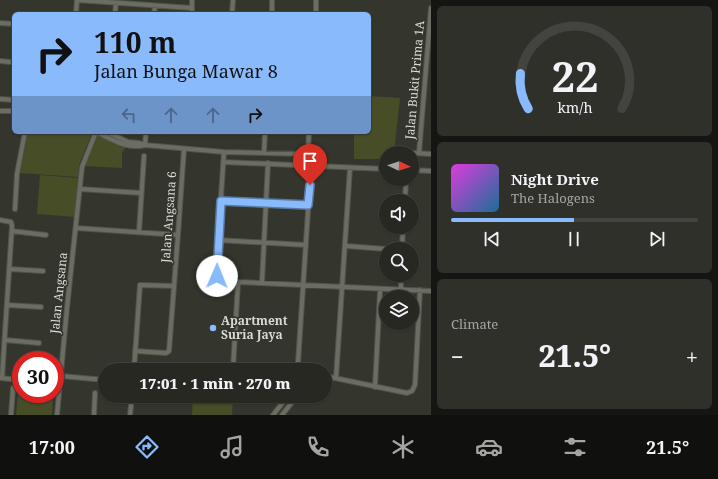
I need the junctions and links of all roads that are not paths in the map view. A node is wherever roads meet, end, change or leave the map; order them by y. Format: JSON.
{"nodes":[{"id":1,"x":77,"y":0,"type":"edge"},
{"id":2,"x":192,"y":0,"type":"edge"},
{"id":3,"x":233,"y":0,"type":"edge"},
{"id":4,"x":272,"y":0,"type":"edge"},
{"id":5,"x":316,"y":0,"type":"edge"},
{"id":6,"x":116,"y":3,"type":"junction"},
{"id":7,"x":155,"y":6,"type":"junction"},
{"id":8,"x":192,"y":8,"type":"junction"},
{"id":9,"x":431,"y":8,"type":"edge"},
{"id":10,"x":76,"y":12,"type":"edge"},
{"id":11,"x":115,"y":12,"type":"edge"},
{"id":12,"x":154,"y":12,"type":"edge"},
{"id":13,"x":192,"y":12,"type":"edge"},
{"id":14,"x":232,"y":12,"type":"edge"},
{"id":15,"x":272,"y":12,"type":"edge"},
{"id":16,"x":316,"y":12,"type":"edge"},
{"id":17,"x":0,"y":23,"type":"edge"},
{"id":18,"x":12,"y":24,"type":"edge"},
{"id":19,"x":430,"y":27,"type":"edge"},
{"id":20,"x":0,"y":61,"type":"edge"},
{"id":21,"x":10,"y":62,"type":"dead end"},
{"id":22,"x":0,"y":99,"type":"edge"},
{"id":23,"x":12,"y":100,"type":"edge"},
{"id":24,"x":0,"y":111,"type":"edge"},
{"id":25,"x":12,"y":111,"type":"edge"},
{"id":26,"x":25,"y":134,"type":"edge"},
{"id":27,"x":95,"y":134,"type":"edge"},
{"id":28,"x":100,"y":134,"type":"edge"},
{"id":29,"x":111,"y":134,"type":"edge"},
{"id":30,"x":146,"y":134,"type":"edge"},
{"id":31,"x":265,"y":134,"type":"edge"},
{"id":32,"x":309,"y":134,"type":"edge"},
{"id":33,"x":145,"y":145,"type":"junction"},
{"id":34,"x":184,"y":149,"type":"junction"},
{"id":35,"x":224,"y":152,"type":"junction"},
{"id":36,"x":264,"y":153,"type":"junction"},
{"id":37,"x":419,"y":153,"type":"joint"},
{"id":38,"x":431,"y":154,"type":"edge"},
{"id":39,"x":144,"y":156,"type":"dead end"},
{"id":40,"x":223,"y":162,"type":"junction"},
{"id":41,"x":268,"y":163,"type":"junction"},
{"id":42,"x":311,"y":166,"type":"junction"},
{"id":43,"x":350,"y":168,"type":"junction"},
{"id":44,"x":379,"y":169,"type":"edge"},
{"id":45,"x":419,"y":170,"type":"edge"},
{"id":46,"x":431,"y":171,"type":"edge"},
{"id":47,"x":80,"y":189,"type":"junction"},
{"id":48,"x":141,"y":193,"type":"junction"},
{"id":49,"x":221,"y":201,"type":"junction"},
{"id":50,"x":266,"y":203,"type":"junction"},
{"id":51,"x":308,"y":205,"type":"junction"},
{"id":52,"x":15,"y":209,"type":"dead end"},
{"id":53,"x":0,"y":220,"type":"edge"},
{"id":54,"x":76,"y":228,"type":"junction"},
{"id":55,"x":12,"y":231,"type":"junction"},
{"id":56,"x":139,"y":232,"type":"junction"},
{"id":57,"x":46,"y":235,"type":"dead end"},
{"id":58,"x":178,"y":235,"type":"junction"},
{"id":59,"x":218,"y":240,"type":"junction"},
{"id":60,"x":264,"y":243,"type":"junction"},
{"id":61,"x":306,"y":245,"type":"junction"},
{"id":62,"x":346,"y":246,"type":"junction"},
{"id":63,"x":379,"y":248,"type":"edge"},
{"id":64,"x":10,"y":269,"type":"junction"},
{"id":65,"x":43,"y":272,"type":"dead end"},
{"id":66,"x":238,"y":282,"type":"junction"},
{"id":67,"x":262,"y":282,"type":"junction"},
{"id":68,"x":401,"y":282,"type":"edge"},
{"id":69,"x":303,"y":285,"type":"junction"},
{"id":70,"x":174,"y":286,"type":"junction"},
{"id":71,"x":342,"y":287,"type":"junction"},
{"id":72,"x":401,"y":289,"type":"junction"},
{"id":73,"x":420,"y":290,"type":"junction"},
{"id":74,"x":431,"y":291,"type":"edge"},
{"id":75,"x":7,"y":304,"type":"junction"},
{"id":76,"x":41,"y":307,"type":"dead end"},
{"id":77,"x":379,"y":311,"type":"edge"},
{"id":78,"x":5,"y":340,"type":"junction"},
{"id":79,"x":38,"y":343,"type":"dead end"},
{"id":80,"x":64,"y":351,"type":"edge"},
{"id":81,"x":135,"y":351,"type":"junction"},
{"id":82,"x":134,"y":363,"type":"edge"},
{"id":83,"x":233,"y":363,"type":"edge"},
{"id":84,"x":298,"y":363,"type":"edge"},
{"id":85,"x":64,"y":376,"type":"edge"},
{"id":86,"x":332,"y":377,"type":"edge"},
{"id":87,"x":1,"y":378,"type":"edge"},
{"id":88,"x":336,"y":378,"type":"junction"},
{"id":89,"x":12,"y":379,"type":"edge"},
{"id":90,"x":98,"y":379,"type":"edge"},
{"id":91,"x":375,"y":387,"type":"junction"},
{"id":92,"x":95,"y":393,"type":"dead end"},
{"id":93,"x":12,"y":402,"type":"edge"},
{"id":94,"x":57,"y":403,"type":"edge"},
{"id":95,"x":131,"y":403,"type":"edge"},
{"id":96,"x":282,"y":403,"type":"edge"},
{"id":97,"x":291,"y":403,"type":"edge"},
{"id":98,"x":11,"y":415,"type":"edge"},
{"id":99,"x":57,"y":415,"type":"edge"},
{"id":100,"x":94,"y":415,"type":"edge"},
{"id":101,"x":130,"y":415,"type":"edge"},
{"id":102,"x":273,"y":415,"type":"edge"},
{"id":103,"x":282,"y":415,"type":"edge"}],
"edges":[{"from":1,"to":6,"type":"street"},
{"from":1,"to":10,"type":"street"},
{"from":2,"to":8,"type":"street"},
{"from":3,"to":14,"type":"street"},
{"from":4,"to":15,"type":"street"},
{"from":5,"to":16,"type":"street"},
{"from":6,"to":7,"type":"street"},
{"from":6,"to":11,"type":"street"},
{"from":7,"to":8,"type":"street"},
{"from":7,"to":12,"type":"street"},
{"from":8,"to":13,"type":"street"},
{"from":9,"to":19,"type":"street","name":"Jalan Bukit Prima 1A"},
{"from":17,"to":18,"type":"street"},
{"from":19,"to":37,"type":"street","name":"Jalan Bukit Prima 1A"},
{"from":20,"to":21,"type":"street"},
{"from":22,"to":23,"type":"street"},
{"from":24,"to":25,"type":"street"},
{"from":26,"to":52,"type":"street"},
{"from":27,"to":47,"type":"street","name":"Jalan Angsana"},
{"from":28,"to":33,"type":"street"},
{"from":29,"to":33,"type":"street"},
{"from":30,"to":33,"type":"street"},
{"from":31,"to":36,"type":"street"},
{"from":32,"to":36,"type":"street"},
{"from":33,"to":34,"type":"street"},
{"from":34,"to":35,"type":"street"},
{"from":34,"to":58,"type":"street","name":"Jalan Angsana 6"},
{"from":35,"to":36,"type":"street"},
{"from":35,"to":40,"type":"street"},
{"from":37,"to":38,"type":"street"},
{"from":39,"to":48,"type":"street"},
{"from":40,"to":41,"type":"street"},
{"from":40,"to":49,"type":"street"},
{"from":41,"to":42,"type":"street"},
{"from":41,"to":50,"type":"street"},
{"from":42,"to":43,"type":"street"},
{"from":42,"to":51,"type":"street"},
{"from":43,"to":44,"type":"street"},
{"from":43,"to":62,"type":"street"},
{"from":45,"to":46,"type":"street"},
{"from":47,"to":48,"type":"street"},
{"from":47,"to":54,"type":"street","name":"Jalan Angsana"},
{"from":48,"to":56,"type":"street"},
{"from":49,"to":50,"type":"street"},
{"from":49,"to":59,"type":"street"},
{"from":50,"to":51,"type":"street"},
{"from":50,"to":60,"type":"street"},
{"from":51,"to":61,"type":"street"},
{"from":53,"to":55,"type":"street"},
{"from":54,"to":56,"type":"street"},
{"from":54,"to":80,"type":"street","name":"Jalan Angsana"},
{"from":55,"to":57,"type":"street"},
{"from":55,"to":64,"type":"street"},
{"from":56,"to":58,"type":"street"},
{"from":58,"to":70,"type":"street","name":"Jalan Angsana 6"},
{"from":59,"to":60,"type":"street"},
{"from":59,"to":66,"type":"street"},
{"from":60,"to":61,"type":"street"},
{"from":60,"to":67,"type":"street"},
{"from":61,"to":69,"type":"street"},
{"from":62,"to":63,"type":"street"},
{"from":62,"to":71,"type":"street"},
{"from":64,"to":65,"type":"street"},
{"from":64,"to":75,"type":"street"},
{"from":66,"to":67,"type":"street"},
{"from":66,"to":83,"type":"street"},
{"from":67,"to":69,"type":"street"},
{"from":68,"to":72,"type":"street"},
{"from":69,"to":71,"type":"street"},
{"from":69,"to":84,"type":"street"},
{"from":70,"to":81,"type":"street"},
{"from":70,"to":81,"type":"street","name":"Jalan Angsana 6"},
{"from":71,"to":72,"type":"street"},
{"from":71,"to":88,"type":"street"},
{"from":72,"to":73,"type":"street"},
{"from":73,"to":74,"type":"street"},
{"from":73,"to":91,"type":"street"},
{"from":75,"to":76,"type":"street"},
{"from":75,"to":78,"type":"street"},
{"from":77,"to":91,"type":"street"},
{"from":78,"to":79,"type":"street"},
{"from":78,"to":87,"type":"street"},
{"from":81,"to":82,"type":"street"},
{"from":85,"to":90,"type":"street"},
{"from":86,"to":88,"type":"street"},
{"from":87,"to":89,"type":"street"},
{"from":88,"to":91,"type":"street"},
{"from":92,"to":100,"type":"street"},
{"from":93,"to":98,"type":"street"},
{"from":94,"to":99,"type":"street","name":"Jalan Angsana"},
{"from":95,"to":101,"type":"street"},
{"from":96,"to":102,"type":"street"},
{"from":97,"to":103,"type":"street"}]}
